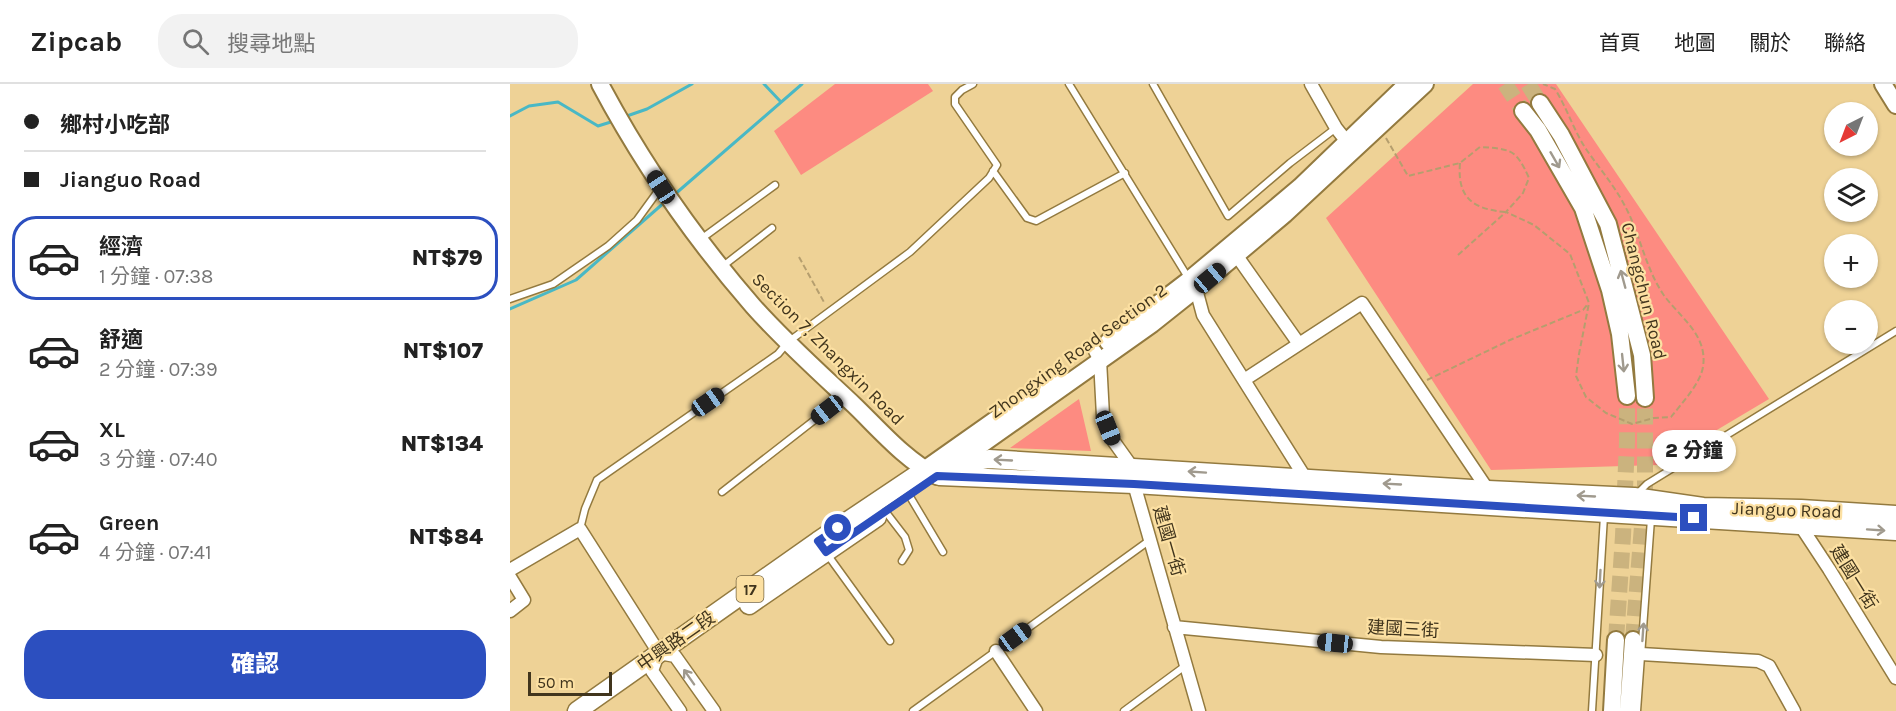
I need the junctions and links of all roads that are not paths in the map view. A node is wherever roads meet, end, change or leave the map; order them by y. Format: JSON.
{"nodes":[{"id":1,"x":600,"y":84,"type":"edge"},
{"id":2,"x":973,"y":84,"type":"edge"},
{"id":3,"x":1069,"y":84,"type":"edge"},
{"id":4,"x":1153,"y":84,"type":"edge"},
{"id":5,"x":1311,"y":84,"type":"edge"},
{"id":6,"x":1407,"y":84,"type":"edge"},
{"id":7,"x":1425,"y":84,"type":"edge"},
{"id":8,"x":1883,"y":84,"type":"edge"},
{"id":9,"x":1540,"y":103,"type":"tunnel mouth"},
{"id":10,"x":1896,"y":105,"type":"edge"},
{"id":11,"x":1523,"y":111,"type":"tunnel mouth"},
{"id":12,"x":1336,"y":128,"type":"junction"},
{"id":13,"x":1350,"y":146,"type":"junction"},
{"id":14,"x":993,"y":171,"type":"junction"},
{"id":15,"x":1125,"y":173,"type":"junction"},
{"id":16,"x":775,"y":184,"type":"dead end"},
{"id":17,"x":661,"y":187,"type":"junction"},
{"id":18,"x":772,"y":228,"type":"dead end"},
{"id":19,"x":700,"y":240,"type":"junction"},
{"id":20,"x":1233,"y":251,"type":"junction"},
{"id":21,"x":721,"y":267,"type":"junction"},
{"id":22,"x":1192,"y":285,"type":"junction"},
{"id":23,"x":510,"y":299,"type":"edge"},
{"id":24,"x":1896,"y":331,"type":"edge"},
{"id":25,"x":788,"y":342,"type":"junction"},
{"id":26,"x":1299,"y":344,"type":"junction"},
{"id":27,"x":1097,"y":355,"type":"junction"},
{"id":28,"x":1244,"y":380,"type":"junction"},
{"id":29,"x":1627,"y":396,"type":"tunnel mouth"},
{"id":30,"x":845,"y":397,"type":"junction"},
{"id":31,"x":1645,"y":398,"type":"tunnel mouth"},
{"id":32,"x":937,"y":470,"type":"junction"},
{"id":33,"x":1133,"y":476,"type":"junction"},
{"id":34,"x":1306,"y":479,"type":"junction"},
{"id":35,"x":1488,"y":490,"type":"junction"},
{"id":36,"x":722,"y":492,"type":"dead end"},
{"id":37,"x":909,"y":495,"type":"junction"},
{"id":38,"x":1639,"y":505,"type":"junction"},
{"id":39,"x":1609,"y":510,"type":"junction"},
{"id":40,"x":885,"y":511,"type":"junction"},
{"id":41,"x":1896,"y":516,"type":"edge"},
{"id":42,"x":1800,"y":525,"type":"junction"},
{"id":43,"x":580,"y":529,"type":"junction"},
{"id":44,"x":1896,"y":531,"type":"edge"},
{"id":45,"x":1151,"y":540,"type":"junction"},
{"id":46,"x":822,"y":546,"type":"junction"},
{"id":47,"x":943,"y":552,"type":"dead end"},
{"id":48,"x":902,"y":561,"type":"dead end"},
{"id":49,"x":510,"y":570,"type":"edge"},
{"id":50,"x":510,"y":577,"type":"edge"},
{"id":51,"x":510,"y":611,"type":"edge"},
{"id":52,"x":1174,"y":627,"type":"junction"},
{"id":53,"x":1616,"y":640,"type":"tunnel mouth"},
{"id":54,"x":890,"y":641,"type":"dead end"},
{"id":55,"x":1637,"y":647,"type":"junction"},
{"id":56,"x":996,"y":651,"type":"junction"},
{"id":57,"x":667,"y":654,"type":"junction"},
{"id":58,"x":1596,"y":655,"type":"junction"},
{"id":59,"x":1185,"y":666,"type":"junction"},
{"id":60,"x":652,"y":671,"type":"junction"},
{"id":61,"x":1896,"y":678,"type":"edge"},
{"id":62,"x":577,"y":711,"type":"edge"},
{"id":63,"x":597,"y":711,"type":"edge"},
{"id":64,"x":680,"y":711,"type":"edge"},
{"id":65,"x":714,"y":711,"type":"edge"},
{"id":66,"x":913,"y":711,"type":"edge"},
{"id":67,"x":1036,"y":711,"type":"edge"},
{"id":68,"x":1124,"y":711,"type":"edge"},
{"id":69,"x":1199,"y":711,"type":"edge"},
{"id":70,"x":1592,"y":711,"type":"edge"},
{"id":71,"x":1612,"y":711,"type":"edge"},
{"id":72,"x":1628,"y":711,"type":"edge"},
{"id":73,"x":1637,"y":711,"type":"edge"},
{"id":74,"x":1794,"y":711,"type":"edge"}],
"edges":[{"from":1,"to":17,"type":"street"},
{"from":2,"to":14,"type":"lane"},
{"from":3,"to":15,"type":"lane"},
{"from":4,"to":12,"type":"lane"},
{"from":5,"to":12,"type":"street"},
{"from":6,"to":13,"type":"street","name":"Zhongxing Road Section 2"},
{"from":7,"to":13,"type":"street","name":"Zhongxing Road Section 2"},
{"from":8,"to":10,"type":"street"},
{"from":31,"to":9,"type":"street","name":"Changchun Road","one_way":true},
{"from":11,"to":29,"type":"street","name":"Changchun Road","one_way":true},
{"from":12,"to":13,"type":"street"},
{"from":13,"to":20,"type":"street","name":"Zhongxing Road Section 2"},
{"from":14,"to":15,"type":"lane"},
{"from":14,"to":25,"type":"lane"},
{"from":15,"to":22,"type":"lane"},
{"from":16,"to":19,"type":"lane"},
{"from":17,"to":19,"type":"street","name":"Section 7, Zhangxin Road"},
{"from":17,"to":23,"type":"lane"},
{"from":18,"to":21,"type":"lane"},
{"from":19,"to":21,"type":"street","name":"Section 7, Zhangxin Road"},
{"from":20,"to":22,"type":"street","name":"Zhongxing Road Section 2"},
{"from":20,"to":26,"type":"street"},
{"from":21,"to":25,"type":"street","name":"Section 7, Zhangxin Road"},
{"from":22,"to":27,"type":"street","name":"Zhongxing Road Section 2"},
{"from":22,"to":28,"type":"street"},
{"from":24,"to":38,"type":"lane"},
{"from":25,"to":30,"type":"street","name":"Section 7, Zhangxin Road"},
{"from":25,"to":43,"type":"lane"},
{"from":26,"to":28,"type":"street"},
{"from":26,"to":35,"type":"street"},
{"from":27,"to":32,"type":"street","name":"Zhongxing Road Section 2"},
{"from":27,"to":32,"type":"street","name":"Zhongxing Road Section 2"},
{"from":27,"to":33,"type":"street","name":"建國一街"},
{"from":28,"to":34,"type":"street"},
{"from":30,"to":32,"type":"street","name":"Section 7, Zhangxin Road"},
{"from":30,"to":36,"type":"lane"},
{"from":32,"to":33,"type":"main road","name":"Jianguo Road","number":"17"},
{"from":32,"to":37,"type":"main road","name":"中興路二段","number":"17"},
{"from":32,"to":46,"type":"main road","name":"中興路二段","number":"17"},
{"from":34,"to":33,"type":"main road","name":"Jianguo Road","number":"17","one_way":true},
{"from":33,"to":39,"type":"main road","name":"Jianguo Road","number":"17"},
{"from":33,"to":45,"type":"street","name":"建國一街"},
{"from":35,"to":34,"type":"main road","name":"Jianguo Road","number":"17","one_way":true},
{"from":38,"to":35,"type":"main road","name":"Jianguo Road","number":"17","one_way":true},
{"from":37,"to":40,"type":"main road","name":"中興路二段","number":"17"},
{"from":37,"to":47,"type":"lane"},
{"from":38,"to":39,"type":"main road","name":"Jianguo Road","number":"17"},
{"from":38,"to":41,"type":"main road","name":"Jianguo Road","number":"17"},
{"from":38,"to":42,"type":"main road","name":"Jianguo Road","number":"17"},
{"from":55,"to":38,"type":"lane","one_way":true},
{"from":39,"to":58,"type":"lane","one_way":true},
{"from":40,"to":46,"type":"main road","name":"中興路二段","number":"17"},
{"from":40,"to":48,"type":"lane"},
{"from":42,"to":44,"type":"main road","name":"Jianguo Road","number":"17","one_way":true},
{"from":42,"to":61,"type":"street","name":"建國一街"},
{"from":43,"to":49,"type":"street"},
{"from":43,"to":57,"type":"street"},
{"from":45,"to":52,"type":"street","name":"建國一街"},
{"from":45,"to":56,"type":"lane"},
{"from":46,"to":54,"type":"lane"},
{"from":46,"to":57,"type":"main road","name":"中興路二段","number":"17"},
{"from":50,"to":51,"type":"street"},
{"from":52,"to":58,"type":"street","name":"建國三街"},
{"from":52,"to":59,"type":"street","name":"建國一街"},
{"from":53,"to":71,"type":"street"},
{"from":55,"to":72,"type":"street"},
{"from":55,"to":73,"type":"lane"},
{"from":55,"to":74,"type":"street"},
{"from":56,"to":66,"type":"lane"},
{"from":56,"to":67,"type":"street"},
{"from":57,"to":60,"type":"main road","name":"中興路二段","number":"17"},
{"from":57,"to":62,"type":"main road","name":"中興路二段","number":"17"},
{"from":65,"to":57,"type":"street","one_way":true},
{"from":58,"to":70,"type":"lane"},
{"from":59,"to":68,"type":"lane"},
{"from":59,"to":69,"type":"street","name":"建國一街"},
{"from":60,"to":63,"type":"main road","name":"中興路二段","number":"17"},
{"from":60,"to":64,"type":"street"}]}
